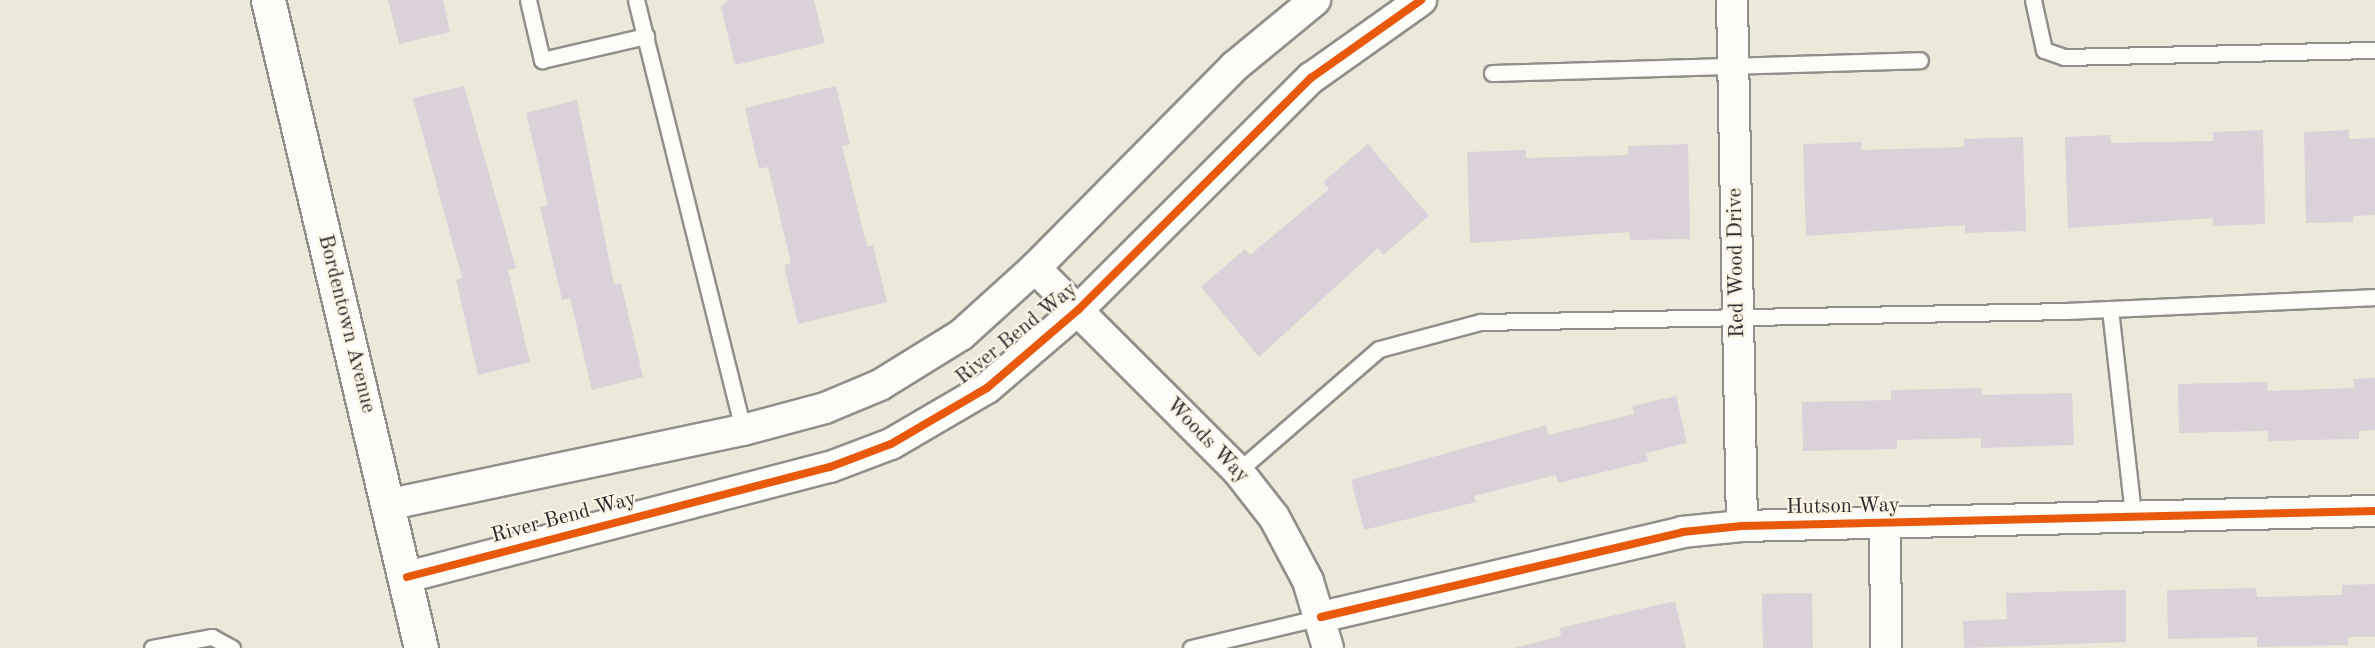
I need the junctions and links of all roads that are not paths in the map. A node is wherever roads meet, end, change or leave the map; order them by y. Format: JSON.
{"nodes":[{"id":1,"x":268,"y":0,"type":"edge"},
{"id":2,"x":528,"y":0,"type":"edge"},
{"id":3,"x":636,"y":0,"type":"edge"},
{"id":4,"x":1316,"y":0,"type":"edge"},
{"id":5,"x":1421,"y":0,"type":"edge"},
{"id":6,"x":1732,"y":0,"type":"edge"},
{"id":7,"x":2033,"y":0,"type":"edge"},
{"id":8,"x":646,"y":36,"type":"junction"},
{"id":9,"x":2375,"y":50,"type":"edge"},
{"id":10,"x":1920,"y":60,"type":"dead end"},
{"id":11,"x":1734,"y":65,"type":"junction"},
{"id":12,"x":1492,"y":73,"type":"dead end"},
{"id":13,"x":1035,"y":268,"type":"junction"},
{"id":14,"x":2375,"y":297,"type":"edge"},
{"id":15,"x":2110,"y":309,"type":"junction"},
{"id":16,"x":1078,"y":310,"type":"junction"},
{"id":17,"x":1737,"y":316,"type":"junction"},
{"id":18,"x":743,"y":430,"type":"junction"},
{"id":19,"x":1238,"y":471,"type":"junction"},
{"id":20,"x":391,"y":504,"type":"junction"},
{"id":21,"x":2375,"y":511,"type":"edge"},
{"id":22,"x":2133,"y":513,"type":"junction"},
{"id":23,"x":1742,"y":526,"type":"junction"},
{"id":24,"x":1885,"y":526,"type":"junction"},
{"id":25,"x":407,"y":577,"type":"junction"},
{"id":26,"x":1321,"y":617,"type":"junction"},
{"id":27,"x":152,"y":648,"type":"edge"},
{"id":28,"x":232,"y":648,"type":"edge"},
{"id":29,"x":421,"y":648,"type":"edge"},
{"id":30,"x":1191,"y":648,"type":"edge"},
{"id":31,"x":1328,"y":648,"type":"edge"},
{"id":32,"x":1886,"y":648,"type":"edge"}],
"edges":[{"from":1,"to":20,"type":"main road","name":"Bordentown Avenue"},
{"from":2,"to":8,"type":"lane"},
{"from":3,"to":8,"type":"lane"},
{"from":4,"to":13,"type":"street","name":"River Bend Way"},
{"from":5,"to":16,"type":"street","name":"River Bend Way"},
{"from":6,"to":11,"type":"street","name":"Red Wood Drive"},
{"from":7,"to":9,"type":"lane"},
{"from":8,"to":18,"type":"lane"},
{"from":10,"to":11,"type":"lane"},
{"from":11,"to":12,"type":"lane"},
{"from":11,"to":17,"type":"street","name":"Red Wood Drive"},
{"from":13,"to":16,"type":"street","name":"Woods Way"},
{"from":13,"to":18,"type":"street","name":"River Bend Way"},
{"from":14,"to":15,"type":"lane"},
{"from":15,"to":17,"type":"lane"},
{"from":15,"to":22,"type":"lane"},
{"from":16,"to":19,"type":"street","name":"Woods Way"},
{"from":16,"to":25,"type":"street","name":"River Bend Way"},
{"from":17,"to":19,"type":"lane"},
{"from":17,"to":23,"type":"street","name":"Red Wood Drive"},
{"from":18,"to":20,"type":"street","name":"River Bend Way"},
{"from":19,"to":26,"type":"street","name":"Woods Way"},
{"from":20,"to":25,"type":"main road","name":"Bordentown Avenue"},
{"from":21,"to":22,"type":"street","name":"Hutson Way"},
{"from":22,"to":24,"type":"street","name":"Hutson Way"},
{"from":23,"to":24,"type":"street","name":"Hutson Way"},
{"from":23,"to":26,"type":"street","name":"Hutson Way"},
{"from":24,"to":32,"type":"street"},
{"from":25,"to":29,"type":"main road","name":"Bordentown Avenue"},
{"from":26,"to":30,"type":"lane"},
{"from":26,"to":31,"type":"street","name":"Woods Way"},
{"from":27,"to":28,"type":"lane"}]}
